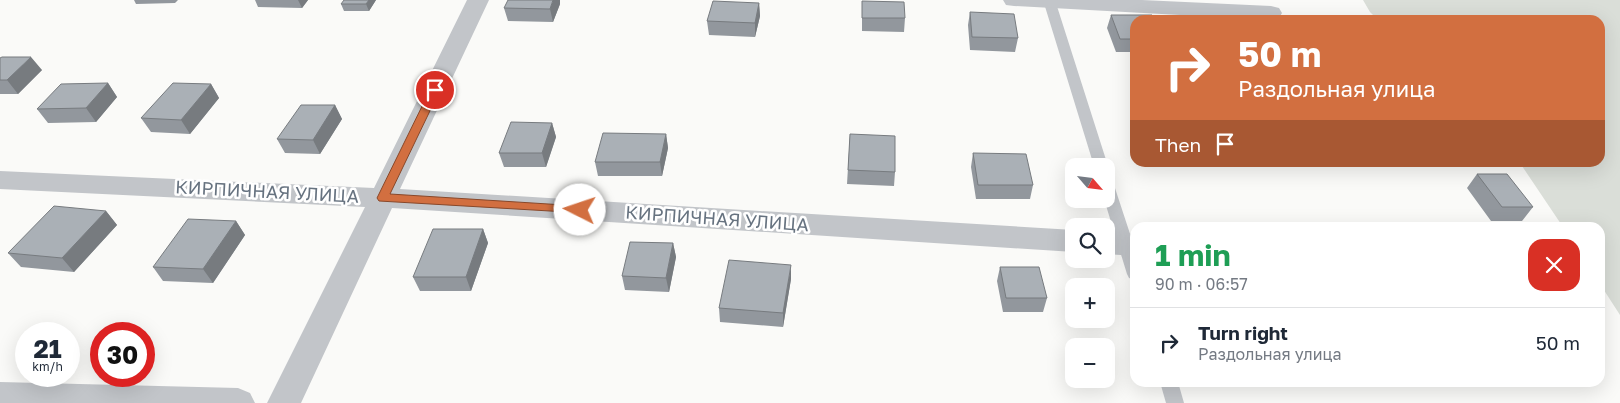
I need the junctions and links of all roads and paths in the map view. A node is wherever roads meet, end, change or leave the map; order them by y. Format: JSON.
{"nodes":[{"id":1,"x":478,"y":0,"type":"edge"},
{"id":2,"x":1014,"y":0,"type":"edge"},
{"id":3,"x":1049,"y":1,"type":"edge"},
{"id":4,"x":1271,"y":13,"type":"dead end"},
{"id":5,"x":1098,"y":158,"type":"edge"},
{"id":6,"x":0,"y":180,"type":"edge"},
{"id":7,"x":383,"y":198,"type":"junction"},
{"id":8,"x":1113,"y":208,"type":"edge"},
{"id":9,"x":1065,"y":240,"type":"edge"},
{"id":10,"x":1122,"y":244,"type":"edge"},
{"id":11,"x":1130,"y":262,"type":"edge"},
{"id":12,"x":1170,"y":387,"type":"edge"},
{"id":13,"x":0,"y":396,"type":"edge"},
{"id":14,"x":238,"y":403,"type":"edge"},
{"id":15,"x":284,"y":403,"type":"edge"},
{"id":16,"x":1175,"y":403,"type":"edge"}],
"edges":[{"from":1,"to":7,"type":"street"},
{"from":2,"to":3,"type":"street"},
{"from":3,"to":4,"type":"street"},
{"from":3,"to":5,"type":"lane"},
{"from":6,"to":7,"type":"street","name":"КИРПИЧНАЯ УЛИЦА"},
{"from":7,"to":9,"type":"street","name":"КИРПИЧНАЯ УЛИЦА"},
{"from":7,"to":15,"type":"street"},
{"from":8,"to":10,"type":"lane"},
{"from":10,"to":11,"type":"lane"},
{"from":12,"to":16,"type":"lane"},
{"from":13,"to":14,"type":"street"}]}
